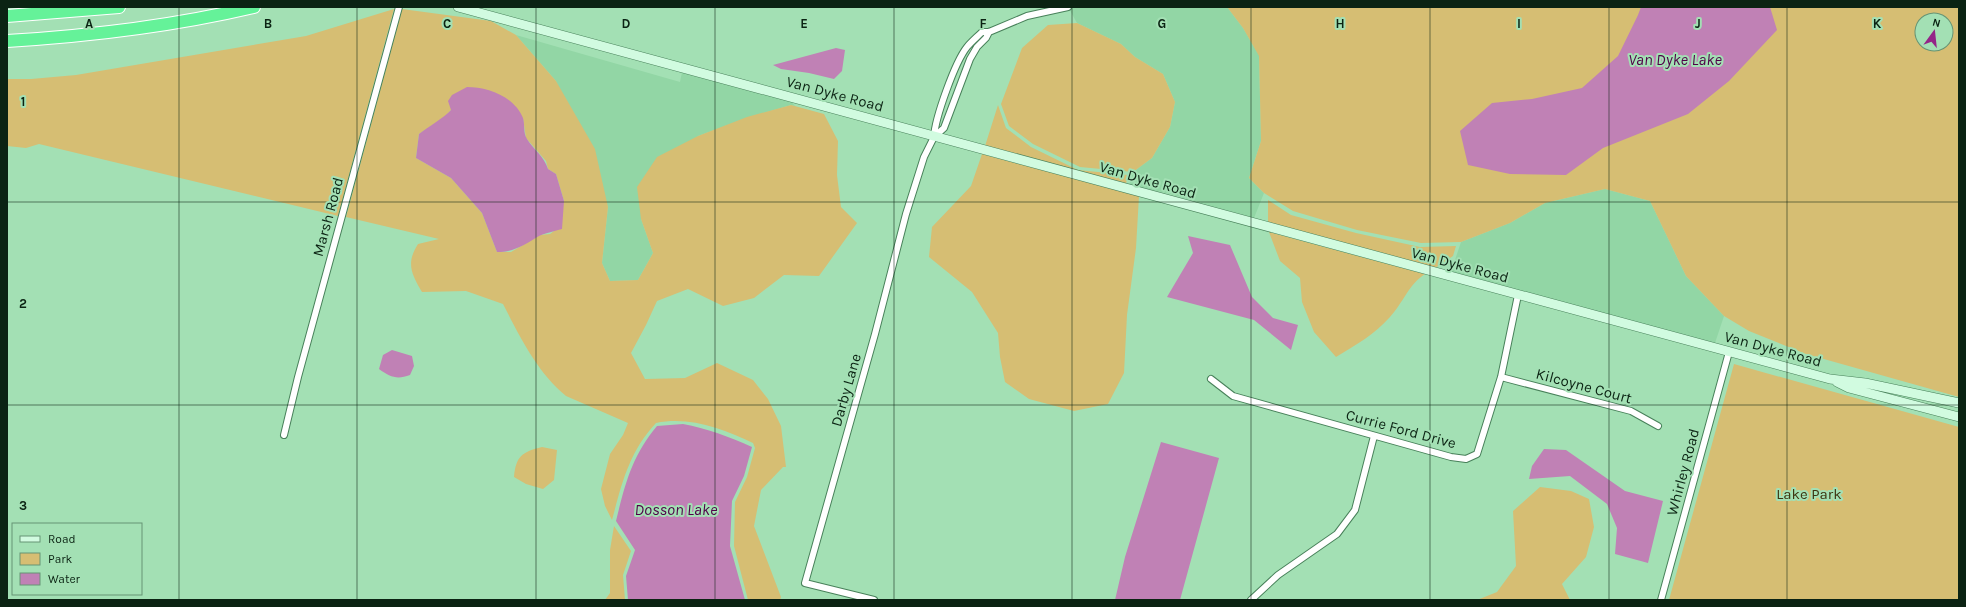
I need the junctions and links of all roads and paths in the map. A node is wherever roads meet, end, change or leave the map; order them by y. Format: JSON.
{"nodes":[{"id":1,"x":119,"y":7,"type":"edge"},
{"id":2,"x":254,"y":7,"type":"edge"},
{"id":3,"x":399,"y":7,"type":"edge"},
{"id":4,"x":458,"y":7,"type":"edge"},
{"id":5,"x":1068,"y":7,"type":"edge"},
{"id":6,"x":7,"y":16,"type":"edge"},
{"id":7,"x":989,"y":32,"type":"junction"},
{"id":8,"x":7,"y":41,"type":"edge"},
{"id":9,"x":934,"y":137,"type":"junction"},
{"id":10,"x":1518,"y":295,"type":"junction"},
{"id":11,"x":1729,"y":352,"type":"junction"},
{"id":12,"x":1501,"y":377,"type":"junction"},
{"id":13,"x":1211,"y":379,"type":"dead end"},
{"id":14,"x":1830,"y":379,"type":"junction"},
{"id":15,"x":1959,"y":403,"type":"edge"},
{"id":16,"x":1959,"y":417,"type":"edge"},
{"id":17,"x":1658,"y":426,"type":"dead end"},
{"id":18,"x":284,"y":435,"type":"dead end"},
{"id":19,"x":1374,"y":436,"type":"junction"},
{"id":20,"x":874,"y":600,"type":"edge"},
{"id":21,"x":1251,"y":600,"type":"edge"},
{"id":22,"x":1661,"y":600,"type":"edge"}],
"edges":[{"from":1,"to":6,"type":"highway"},
{"from":2,"to":8,"type":"highway"},
{"from":3,"to":18,"type":"street","name":"Marsh Road"},
{"from":4,"to":9,"type":"main road","name":"Van Dyke Road"},
{"from":5,"to":7,"type":"street"},
{"from":7,"to":9,"type":"street"},
{"from":7,"to":9,"type":"street"},
{"from":9,"to":10,"type":"main road","name":"Van Dyke Road"},
{"from":9,"to":20,"type":"street","name":"Darby Lane"},
{"from":10,"to":11,"type":"main road","name":"Van Dyke Road"},
{"from":10,"to":12,"type":"street","name":"Currie Ford Drive"},
{"from":11,"to":14,"type":"main road","name":"Van Dyke Road"},
{"from":11,"to":22,"type":"street","name":"Whirley Road"},
{"from":12,"to":17,"type":"street","name":"Kilcoyne Court"},
{"from":12,"to":19,"type":"street","name":"Currie Ford Drive"},
{"from":13,"to":19,"type":"street","name":"Currie Ford Drive"},
{"from":14,"to":15,"type":"main road","name":"Van Dyke Road"},
{"from":14,"to":16,"type":"main road","name":"Van Dyke Road"},
{"from":19,"to":21,"type":"street"}]}
